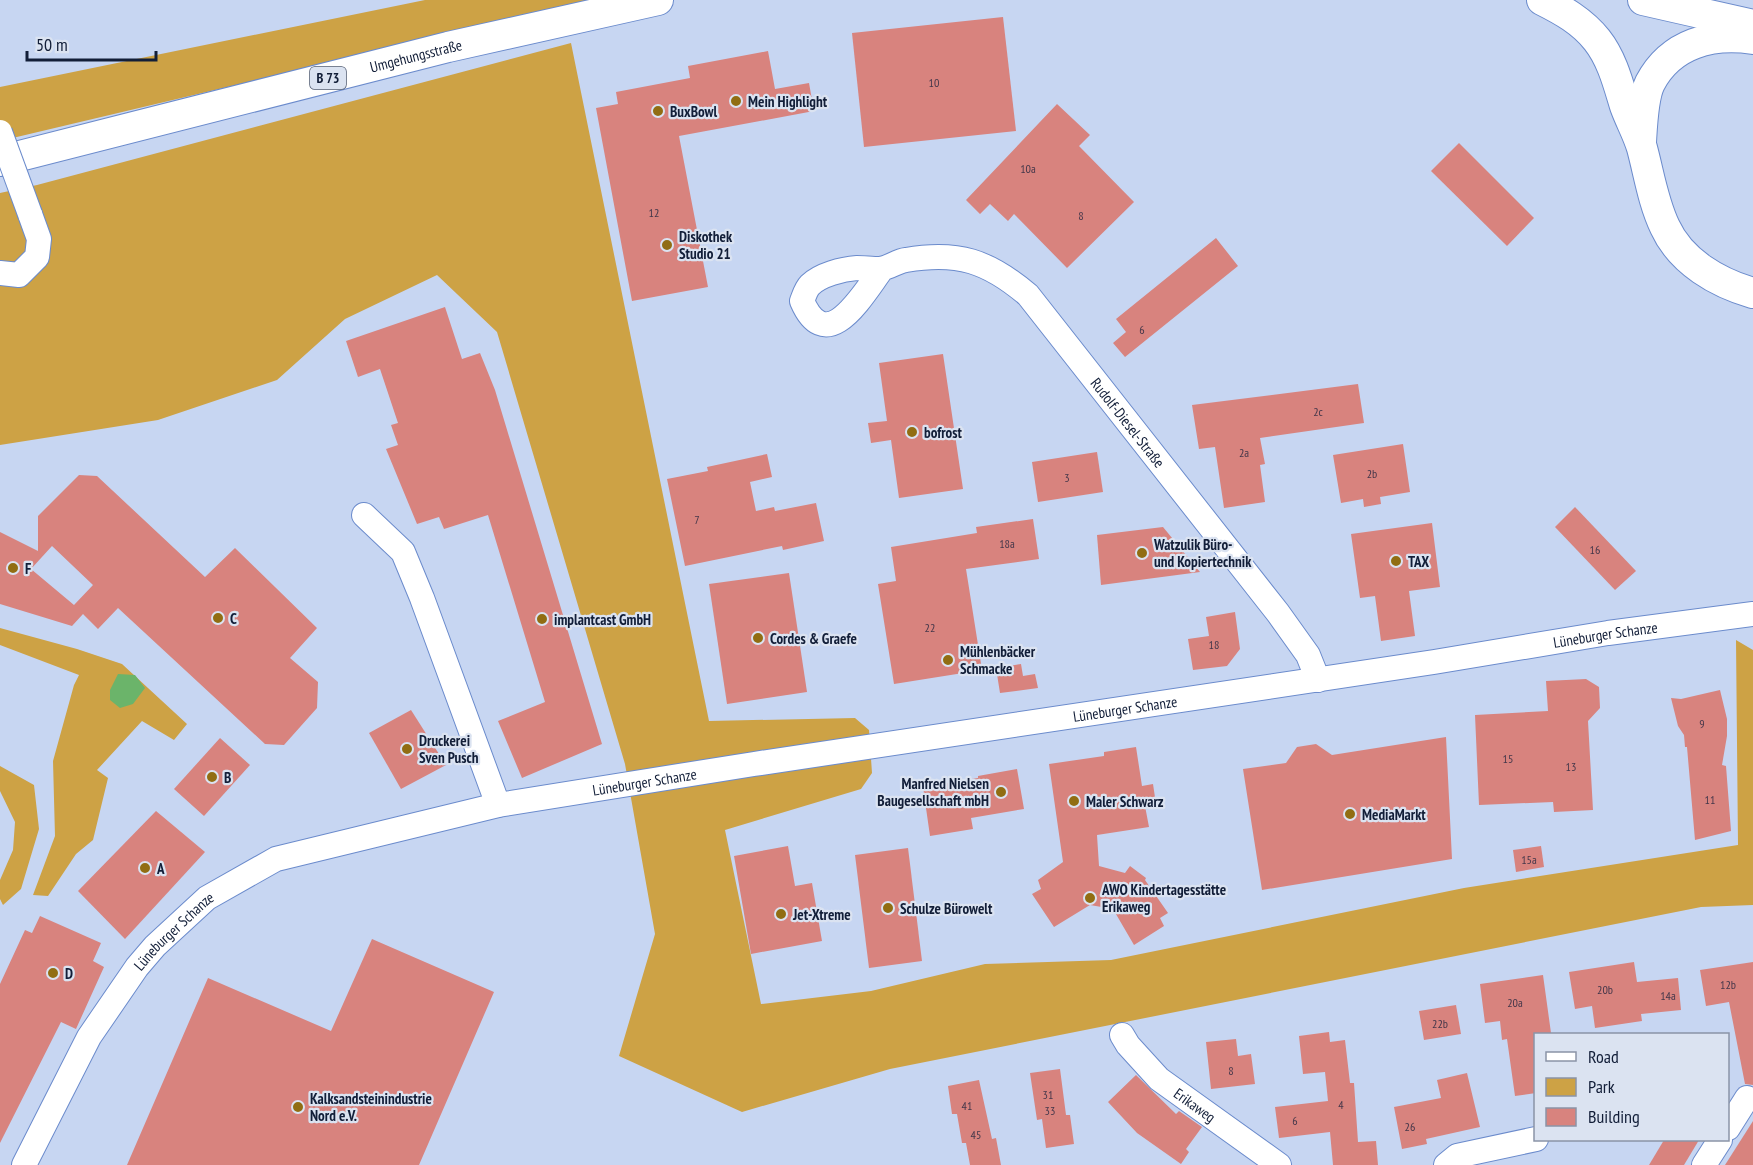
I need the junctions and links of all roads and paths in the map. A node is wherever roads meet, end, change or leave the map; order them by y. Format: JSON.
{"nodes":[{"id":1,"x":658,"y":0,"type":"edge"},
{"id":2,"x":1542,"y":0,"type":"edge"},
{"id":3,"x":1643,"y":0,"type":"edge"},
{"id":4,"x":1753,"y":25,"type":"edge"},
{"id":5,"x":1753,"y":39,"type":"edge"},
{"id":6,"x":0,"y":132,"type":"edge"},
{"id":7,"x":1641,"y":145,"type":"junction"},
{"id":8,"x":0,"y":161,"type":"edge"},
{"id":9,"x":882,"y":269,"type":"dead end"},
{"id":10,"x":0,"y":273,"type":"edge"},
{"id":11,"x":1753,"y":293,"type":"edge"},
{"id":12,"x":364,"y":515,"type":"dead end"},
{"id":13,"x":1753,"y":614,"type":"edge"},
{"id":14,"x":1318,"y":680,"type":"junction"},
{"id":15,"x":498,"y":805,"type":"junction"},
{"id":16,"x":1122,"y":1035,"type":"dead end"},
{"id":17,"x":1743,"y":1098,"type":"edge"},
{"id":18,"x":1729,"y":1126,"type":"edge"},
{"id":19,"x":1534,"y":1138,"type":"edge"},
{"id":20,"x":1719,"y":1141,"type":"edge"},
{"id":21,"x":24,"y":1165,"type":"edge"},
{"id":22,"x":1279,"y":1165,"type":"edge"},
{"id":23,"x":1446,"y":1165,"type":"edge"},
{"id":24,"x":1704,"y":1165,"type":"edge"}],
"edges":[{"from":1,"to":8,"type":"main road","name":"Umgehungsstraße","number":"B 73"},
{"from":2,"to":7,"type":"main road"},
{"from":3,"to":4,"type":"main road"},
{"from":5,"to":7,"type":"main road"},
{"from":6,"to":10,"type":"street","bridge":true},
{"from":7,"to":11,"type":"main road"},
{"from":9,"to":14,"type":"street","name":"Rudolf-Diesel-Straße"},
{"from":12,"to":15,"type":"street"},
{"from":13,"to":14,"type":"street","name":"Lüneburger Schanze"},
{"from":14,"to":15,"type":"street","name":"Lüneburger Schanze"},
{"from":15,"to":21,"type":"street","name":"Lüneburger Schanze"},
{"from":16,"to":22,"type":"street","name":"Erikaweg"},
{"from":17,"to":18,"type":"street"},
{"from":19,"to":23,"type":"street"},
{"from":20,"to":24,"type":"street"}]}
